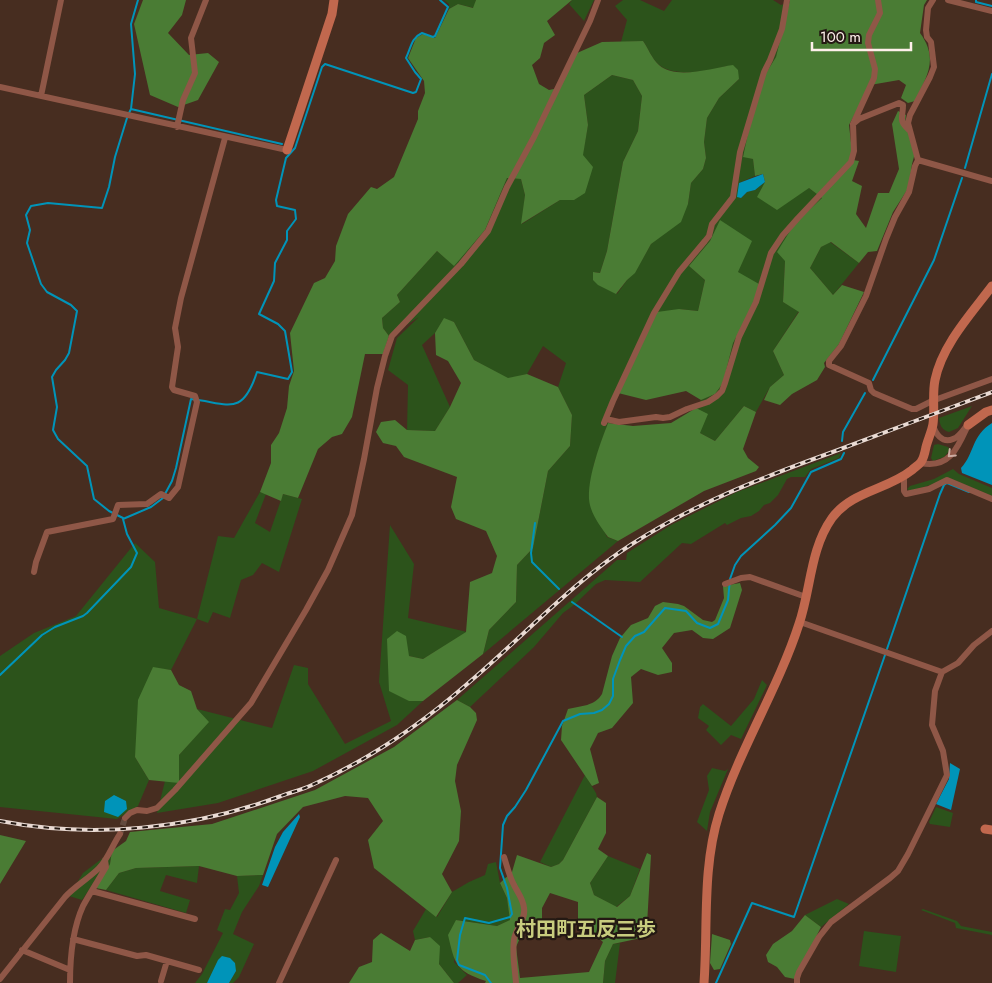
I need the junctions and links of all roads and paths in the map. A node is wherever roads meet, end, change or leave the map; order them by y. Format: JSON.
{"nodes":[{"id":1,"x":61,"y":0,"type":"edge"},
{"id":2,"x":206,"y":0,"type":"edge"},
{"id":3,"x":334,"y":0,"type":"edge"},
{"id":4,"x":598,"y":0,"type":"edge"},
{"id":5,"x":787,"y":0,"type":"edge"},
{"id":6,"x":878,"y":0,"type":"edge"},
{"id":7,"x":933,"y":0,"type":"edge"},
{"id":8,"x":948,"y":0,"type":"edge"},
{"id":9,"x":992,"y":12,"type":"edge"},
{"id":10,"x":0,"y":87,"type":"edge"},
{"id":11,"x":41,"y":96,"type":"junction"},
{"id":12,"x":853,"y":124,"type":"junction"},
{"id":13,"x":177,"y":127,"type":"junction"},
{"id":14,"x":912,"y":132,"type":"junction"},
{"id":15,"x":225,"y":138,"type":"junction"},
{"id":16,"x":287,"y":150,"type":"joint"},
{"id":17,"x":918,"y":160,"type":"junction"},
{"id":18,"x":992,"y":181,"type":"edge"},
{"id":19,"x":992,"y":286,"type":"edge"},
{"id":20,"x":992,"y":380,"type":"edge"},
{"id":21,"x":932,"y":401,"type":"junction"},
{"id":22,"x":992,"y":410,"type":"edge"},
{"id":23,"x":933,"y":424,"type":"junction"},
{"id":24,"x":968,"y":425,"type":"junction"},
{"id":25,"x":921,"y":462,"type":"junction"},
{"id":26,"x":904,"y":476,"type":"junction"},
{"id":27,"x":992,"y":499,"type":"edge"},
{"id":28,"x":34,"y":572,"type":"dead end"},
{"id":29,"x":726,"y":584,"type":"dead end"},
{"id":30,"x":806,"y":598,"type":"junction"},
{"id":31,"x":800,"y":622,"type":"junction"},
{"id":32,"x":992,"y":631,"type":"edge"},
{"id":33,"x":942,"y":672,"type":"junction"},
{"id":34,"x":124,"y":818,"type":"dead end"},
{"id":35,"x":120,"y":834,"type":"tunnel mouth"},
{"id":36,"x":504,"y":857,"type":"dead end"},
{"id":37,"x":105,"y":860,"type":"junction"},
{"id":38,"x":336,"y":860,"type":"dead end"},
{"id":39,"x":92,"y":891,"type":"junction"},
{"id":40,"x":195,"y":919,"type":"dead end"},
{"id":41,"x":73,"y":939,"type":"junction"},
{"id":42,"x":22,"y":950,"type":"junction"},
{"id":43,"x":167,"y":962,"type":"junction"},
{"id":44,"x":70,"y":970,"type":"junction"},
{"id":45,"x":199,"y":970,"type":"dead end"},
{"id":46,"x":0,"y":979,"type":"edge"},
{"id":47,"x":162,"y":981,"type":"dead end"},
{"id":48,"x":70,"y":983,"type":"edge"},
{"id":49,"x":279,"y":983,"type":"edge"},
{"id":50,"x":516,"y":983,"type":"edge"},
{"id":51,"x":704,"y":983,"type":"edge"},
{"id":52,"x":797,"y":983,"type":"edge"}],
"edges":[{"from":1,"to":11,"type":"street"},
{"from":2,"to":13,"type":"street"},
{"from":3,"to":16,"type":"street"},
{"from":4,"to":34,"type":"street"},
{"from":5,"to":12,"type":"street"},
{"from":6,"to":12,"type":"street"},
{"from":7,"to":14,"type":"street"},
{"from":8,"to":9,"type":"street"},
{"from":10,"to":11,"type":"street"},
{"from":11,"to":13,"type":"street"},
{"from":12,"to":14,"type":"street"},
{"from":13,"to":15,"type":"street"},
{"from":14,"to":17,"type":"street"},
{"from":15,"to":16,"type":"street"},
{"from":15,"to":28,"type":"street"},
{"from":17,"to":18,"type":"street"},
{"from":17,"to":21,"type":"street"},
{"from":19,"to":21,"type":"street"},
{"from":20,"to":21,"type":"street"},
{"from":21,"to":23,"type":"street"},
{"from":22,"to":24,"type":"street"},
{"from":23,"to":24,"type":"street"},
{"from":23,"to":25,"type":"street"},
{"from":24,"to":25,"type":"street","one_way":true},
{"from":25,"to":26,"type":"street"},
{"from":26,"to":27,"type":"street"},
{"from":26,"to":30,"type":"street"},
{"from":29,"to":30,"type":"street"},
{"from":30,"to":31,"type":"street"},
{"from":31,"to":33,"type":"street"},
{"from":31,"to":51,"type":"street"},
{"from":32,"to":33,"type":"street"},
{"from":33,"to":52,"type":"street"},
{"from":35,"to":37,"type":"street"},
{"from":36,"to":50,"type":"street"},
{"from":37,"to":39,"type":"street"},
{"from":37,"to":42,"type":"street"},
{"from":38,"to":49,"type":"street"},
{"from":39,"to":40,"type":"street"},
{"from":39,"to":41,"type":"street"},
{"from":41,"to":43,"type":"street"},
{"from":41,"to":44,"type":"street"},
{"from":42,"to":44,"type":"street"},
{"from":42,"to":46,"type":"street"},
{"from":43,"to":45,"type":"street"},
{"from":43,"to":47,"type":"street"},
{"from":44,"to":48,"type":"street"}]}
